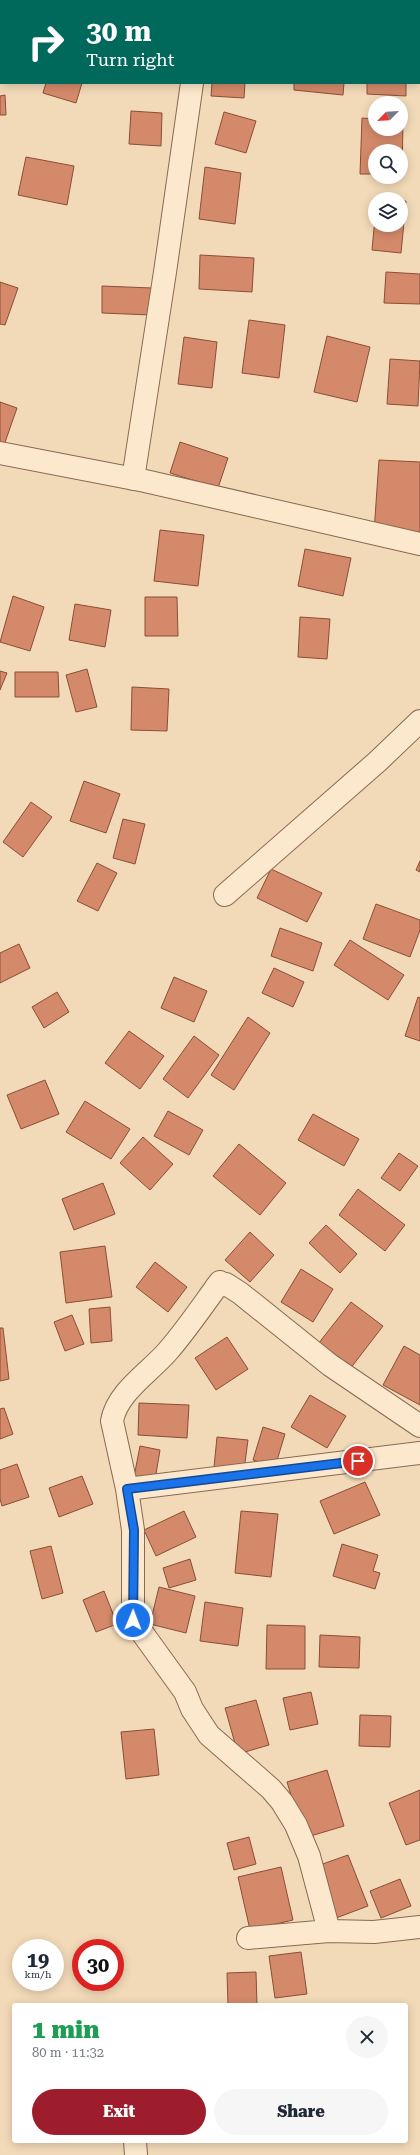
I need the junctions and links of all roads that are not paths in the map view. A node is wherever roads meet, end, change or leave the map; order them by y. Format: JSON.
{"nodes":[{"id":1,"x":192,"y":84,"type":"edge"},
{"id":2,"x":0,"y":452,"type":"edge"},
{"id":3,"x":133,"y":479,"type":"junction"},
{"id":4,"x":420,"y":544,"type":"edge"},
{"id":5,"x":420,"y":721,"type":"edge"},
{"id":6,"x":225,"y":895,"type":"dead end"},
{"id":7,"x":420,"y":1426,"type":"edge"},
{"id":8,"x":420,"y":1453,"type":"edge"},
{"id":9,"x":127,"y":1489,"type":"junction"},
{"id":10,"x":420,"y":1927,"type":"edge"},
{"id":11,"x":329,"y":1931,"type":"junction"},
{"id":12,"x":248,"y":1938,"type":"dead end"},
{"id":13,"x":135,"y":2143,"type":"edge"},
{"id":14,"x":136,"y":2155,"type":"edge"}],
"edges":[{"from":1,"to":3,"type":"street"},
{"from":2,"to":3,"type":"street"},
{"from":3,"to":4,"type":"street"},
{"from":5,"to":6,"type":"street"},
{"from":7,"to":9,"type":"street"},
{"from":8,"to":9,"type":"street"},
{"from":9,"to":11,"type":"street"},
{"from":10,"to":11,"type":"street"},
{"from":11,"to":12,"type":"street"},
{"from":13,"to":14,"type":"street"}]}
